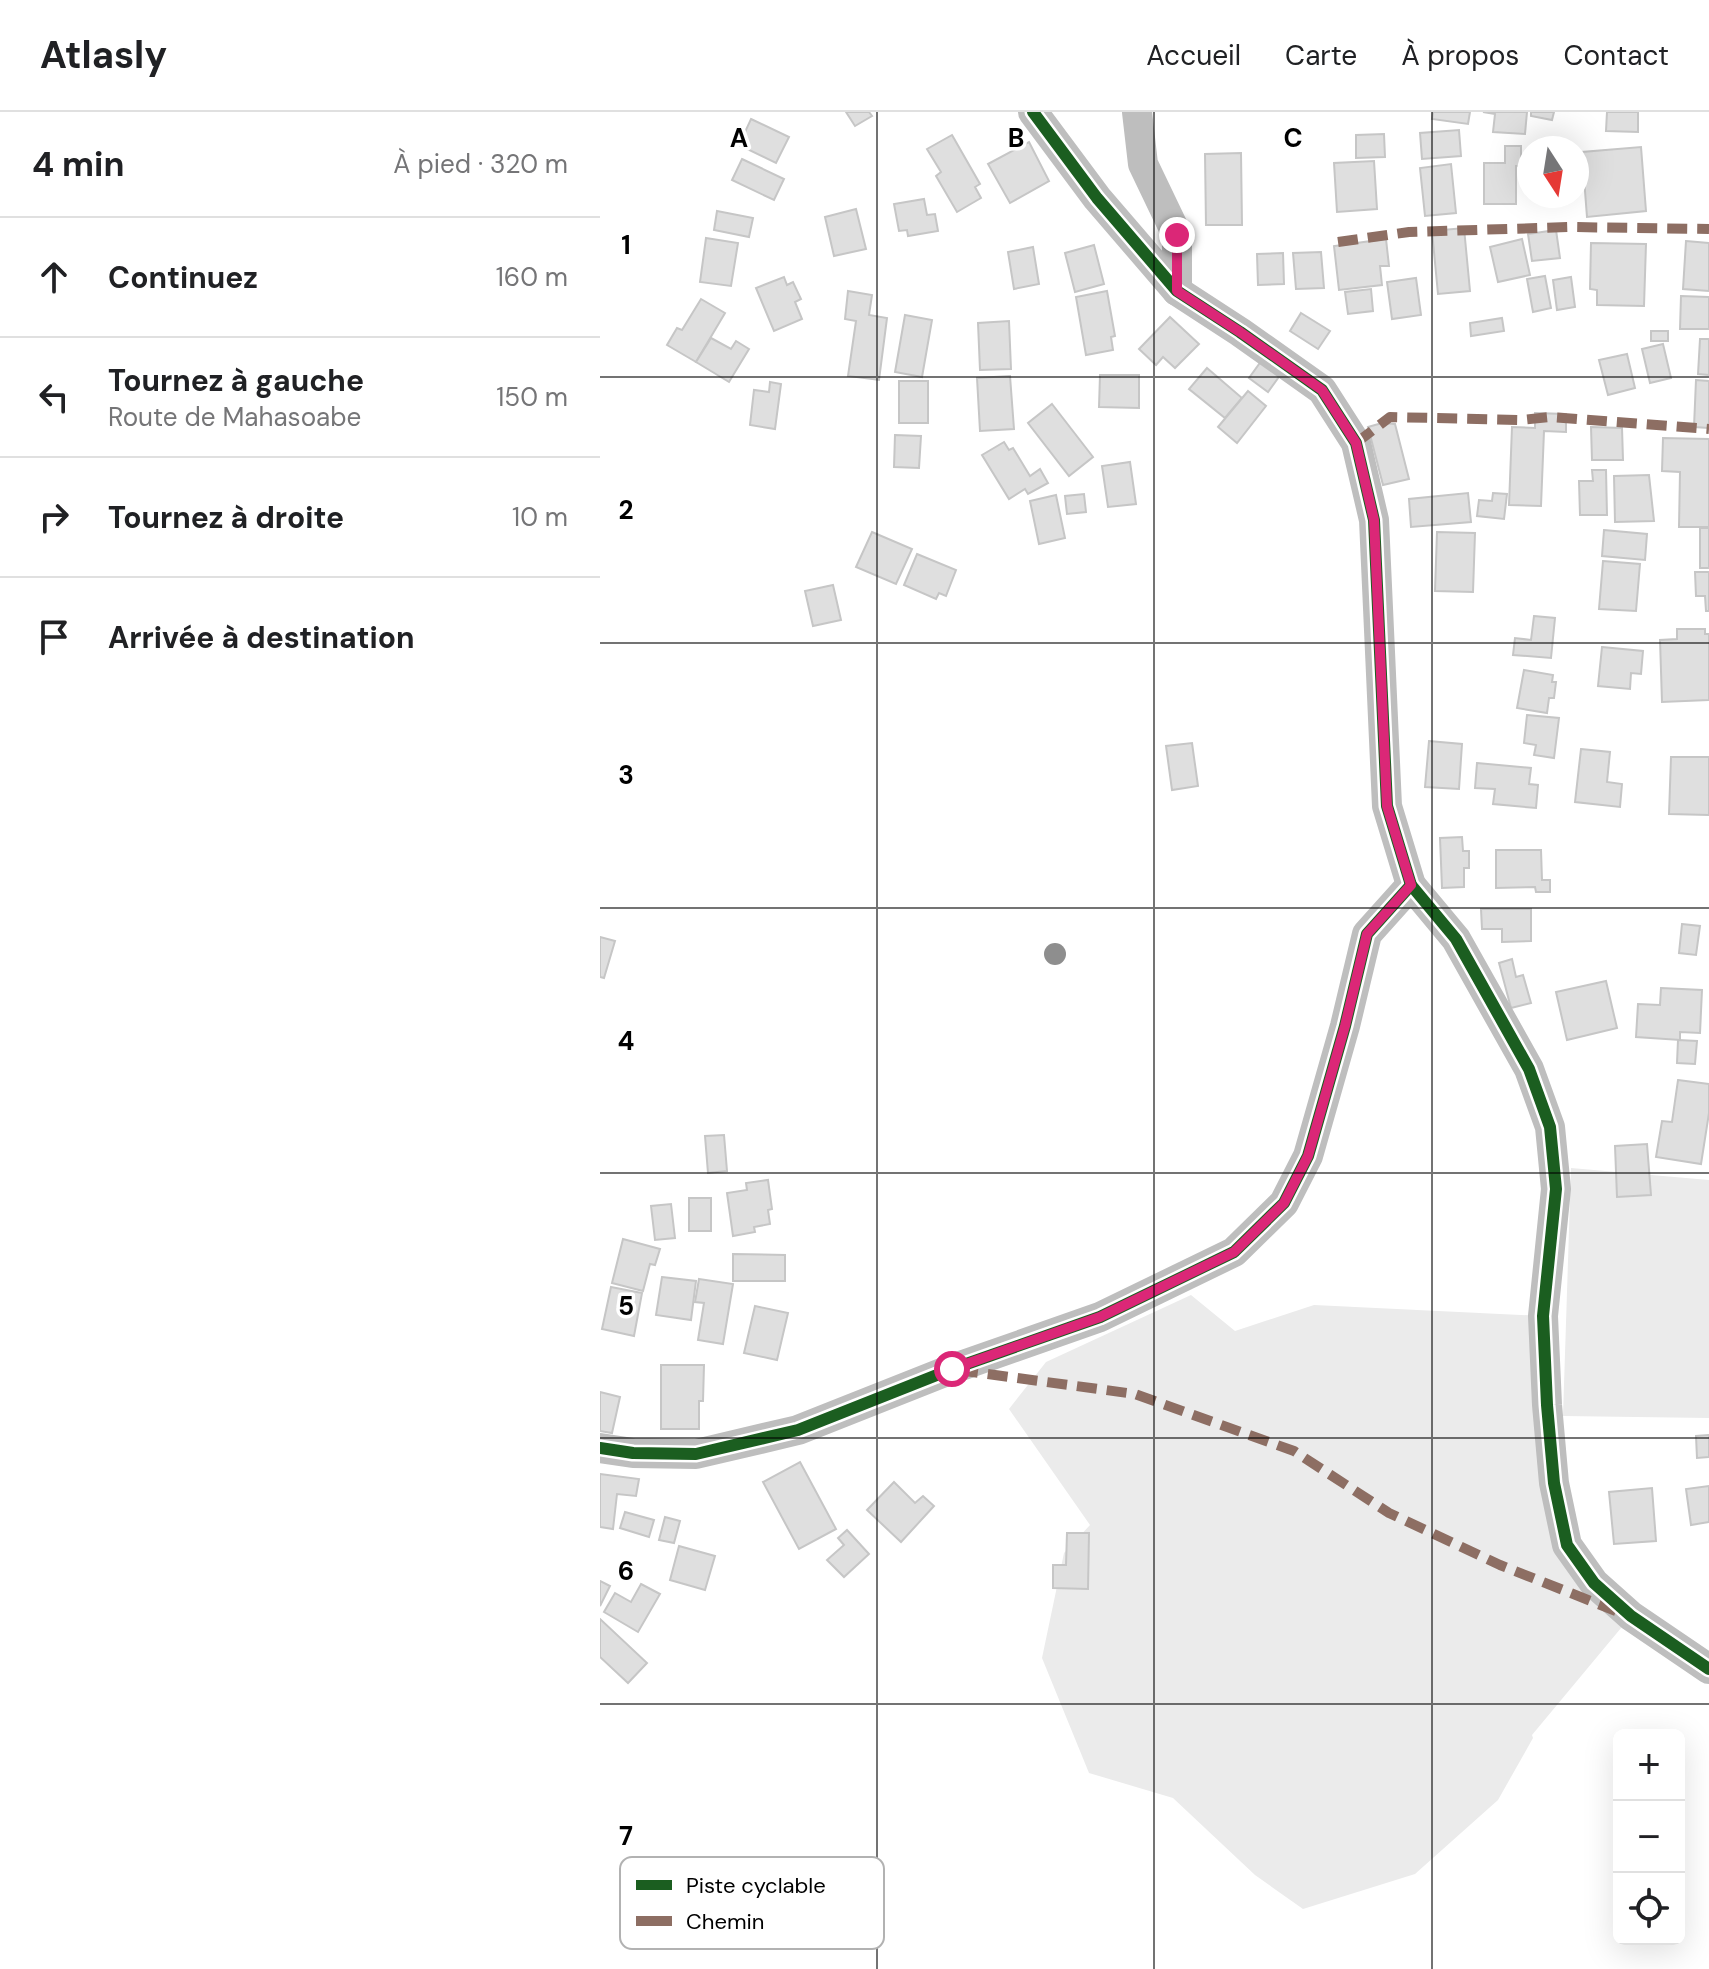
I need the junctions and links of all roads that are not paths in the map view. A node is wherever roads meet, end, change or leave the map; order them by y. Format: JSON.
{"nodes":[{"id":1,"x":1033,"y":112,"type":"edge"},
{"id":2,"x":1137,"y":112,"type":"edge"},
{"id":3,"x":1177,"y":291,"type":"junction"},
{"id":4,"x":1411,"y":885,"type":"junction"},
{"id":5,"x":600,"y":1448,"type":"edge"},
{"id":6,"x":1709,"y":1669,"type":"edge"}],
"edges":[{"from":1,"to":3,"type":"street"},
{"from":2,"to":3,"type":"street"},
{"from":3,"to":4,"type":"street"},
{"from":4,"to":5,"type":"street"},
{"from":4,"to":6,"type":"street"}]}
